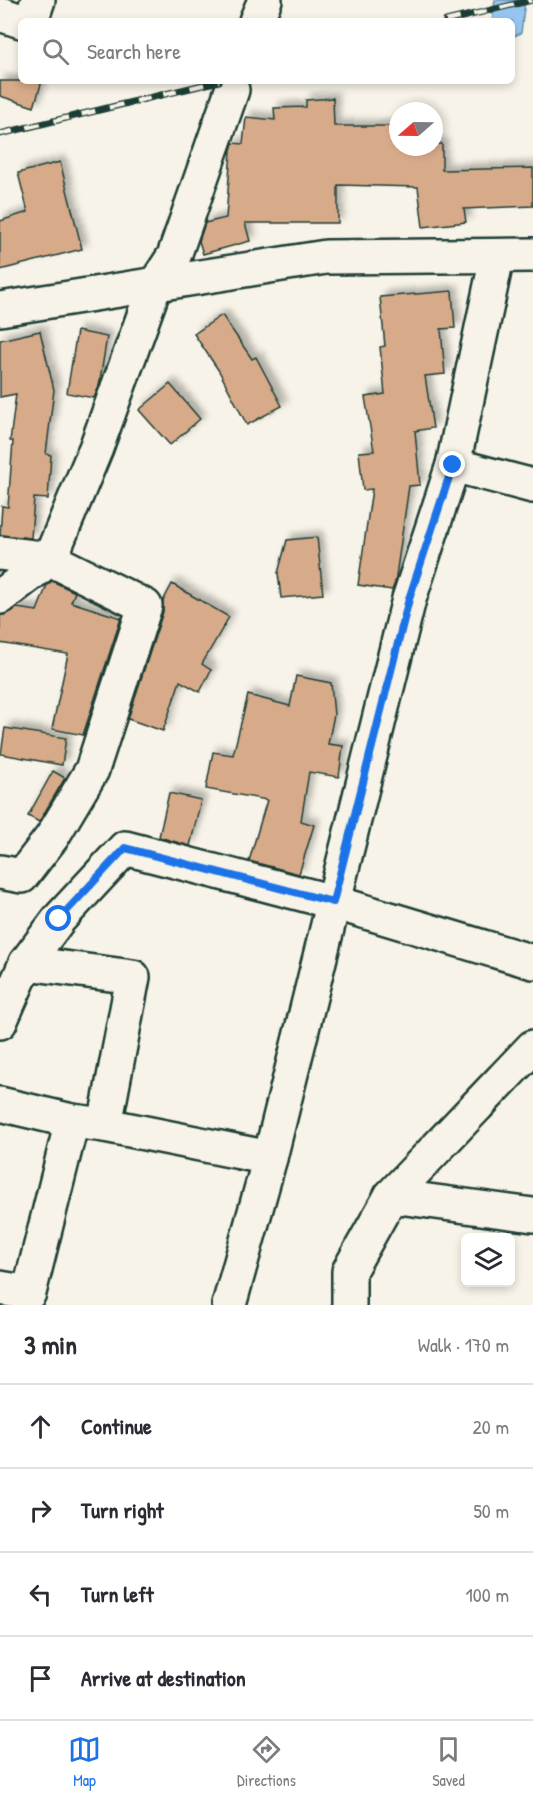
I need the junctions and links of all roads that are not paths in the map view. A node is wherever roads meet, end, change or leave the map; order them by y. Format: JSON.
{"nodes":[{"id":1,"x":38,"y":0,"type":"edge"},
{"id":2,"x":265,"y":0,"type":"edge"},
{"id":3,"x":0,"y":14,"type":"edge"},
{"id":4,"x":33,"y":18,"type":"edge"},
{"id":5,"x":257,"y":18,"type":"edge"},
{"id":6,"x":18,"y":20,"type":"edge"},
{"id":7,"x":232,"y":90,"type":"dead end"},
{"id":8,"x":533,"y":255,"type":"edge"},
{"id":9,"x":497,"y":257,"type":"junction"},
{"id":10,"x":155,"y":285,"type":"junction"},
{"id":11,"x":0,"y":309,"type":"edge"},
{"id":12,"x":453,"y":465,"type":"junction"},
{"id":13,"x":533,"y":486,"type":"edge"},
{"id":14,"x":0,"y":553,"type":"edge"},
{"id":15,"x":50,"y":559,"type":"junction"},
{"id":16,"x":0,"y":597,"type":"edge"},
{"id":17,"x":0,"y":872,"type":"edge"},
{"id":18,"x":333,"y":902,"type":"junction"},
{"id":19,"x":533,"y":962,"type":"edge"},
{"id":20,"x":26,"y":963,"type":"junction"},
{"id":21,"x":0,"y":1022,"type":"edge"},
{"id":22,"x":533,"y":1047,"type":"edge"},
{"id":23,"x":0,"y":1104,"type":"edge"},
{"id":24,"x":72,"y":1121,"type":"junction"},
{"id":25,"x":105,"y":1125,"type":"junction"},
{"id":26,"x":270,"y":1158,"type":"junction"},
{"id":27,"x":391,"y":1196,"type":"junction"},
{"id":28,"x":533,"y":1215,"type":"edge"},
{"id":29,"x":0,"y":1288,"type":"edge"},
{"id":30,"x":229,"y":1305,"type":"edge"},
{"id":31,"x":349,"y":1305,"type":"edge"}],
"edges":[{"from":1,"to":4,"type":"street"},
{"from":2,"to":5,"type":"street"},
{"from":3,"to":6,"type":"street"},
{"from":7,"to":10,"type":"street"},
{"from":8,"to":9,"type":"street"},
{"from":9,"to":10,"type":"street"},
{"from":9,"to":12,"type":"street"},
{"from":10,"to":11,"type":"street"},
{"from":10,"to":15,"type":"street"},
{"from":12,"to":13,"type":"street"},
{"from":12,"to":18,"type":"street"},
{"from":14,"to":15,"type":"street"},
{"from":15,"to":16,"type":"street"},
{"from":15,"to":17,"type":"street"},
{"from":18,"to":19,"type":"street"},
{"from":18,"to":20,"type":"street"},
{"from":18,"to":26,"type":"street"},
{"from":20,"to":21,"type":"street"},
{"from":20,"to":25,"type":"street"},
{"from":22,"to":27,"type":"street"},
{"from":23,"to":24,"type":"street"},
{"from":24,"to":25,"type":"street"},
{"from":24,"to":29,"type":"street"},
{"from":25,"to":26,"type":"street"},
{"from":26,"to":30,"type":"street"},
{"from":27,"to":28,"type":"street"},
{"from":27,"to":31,"type":"street"}]}
